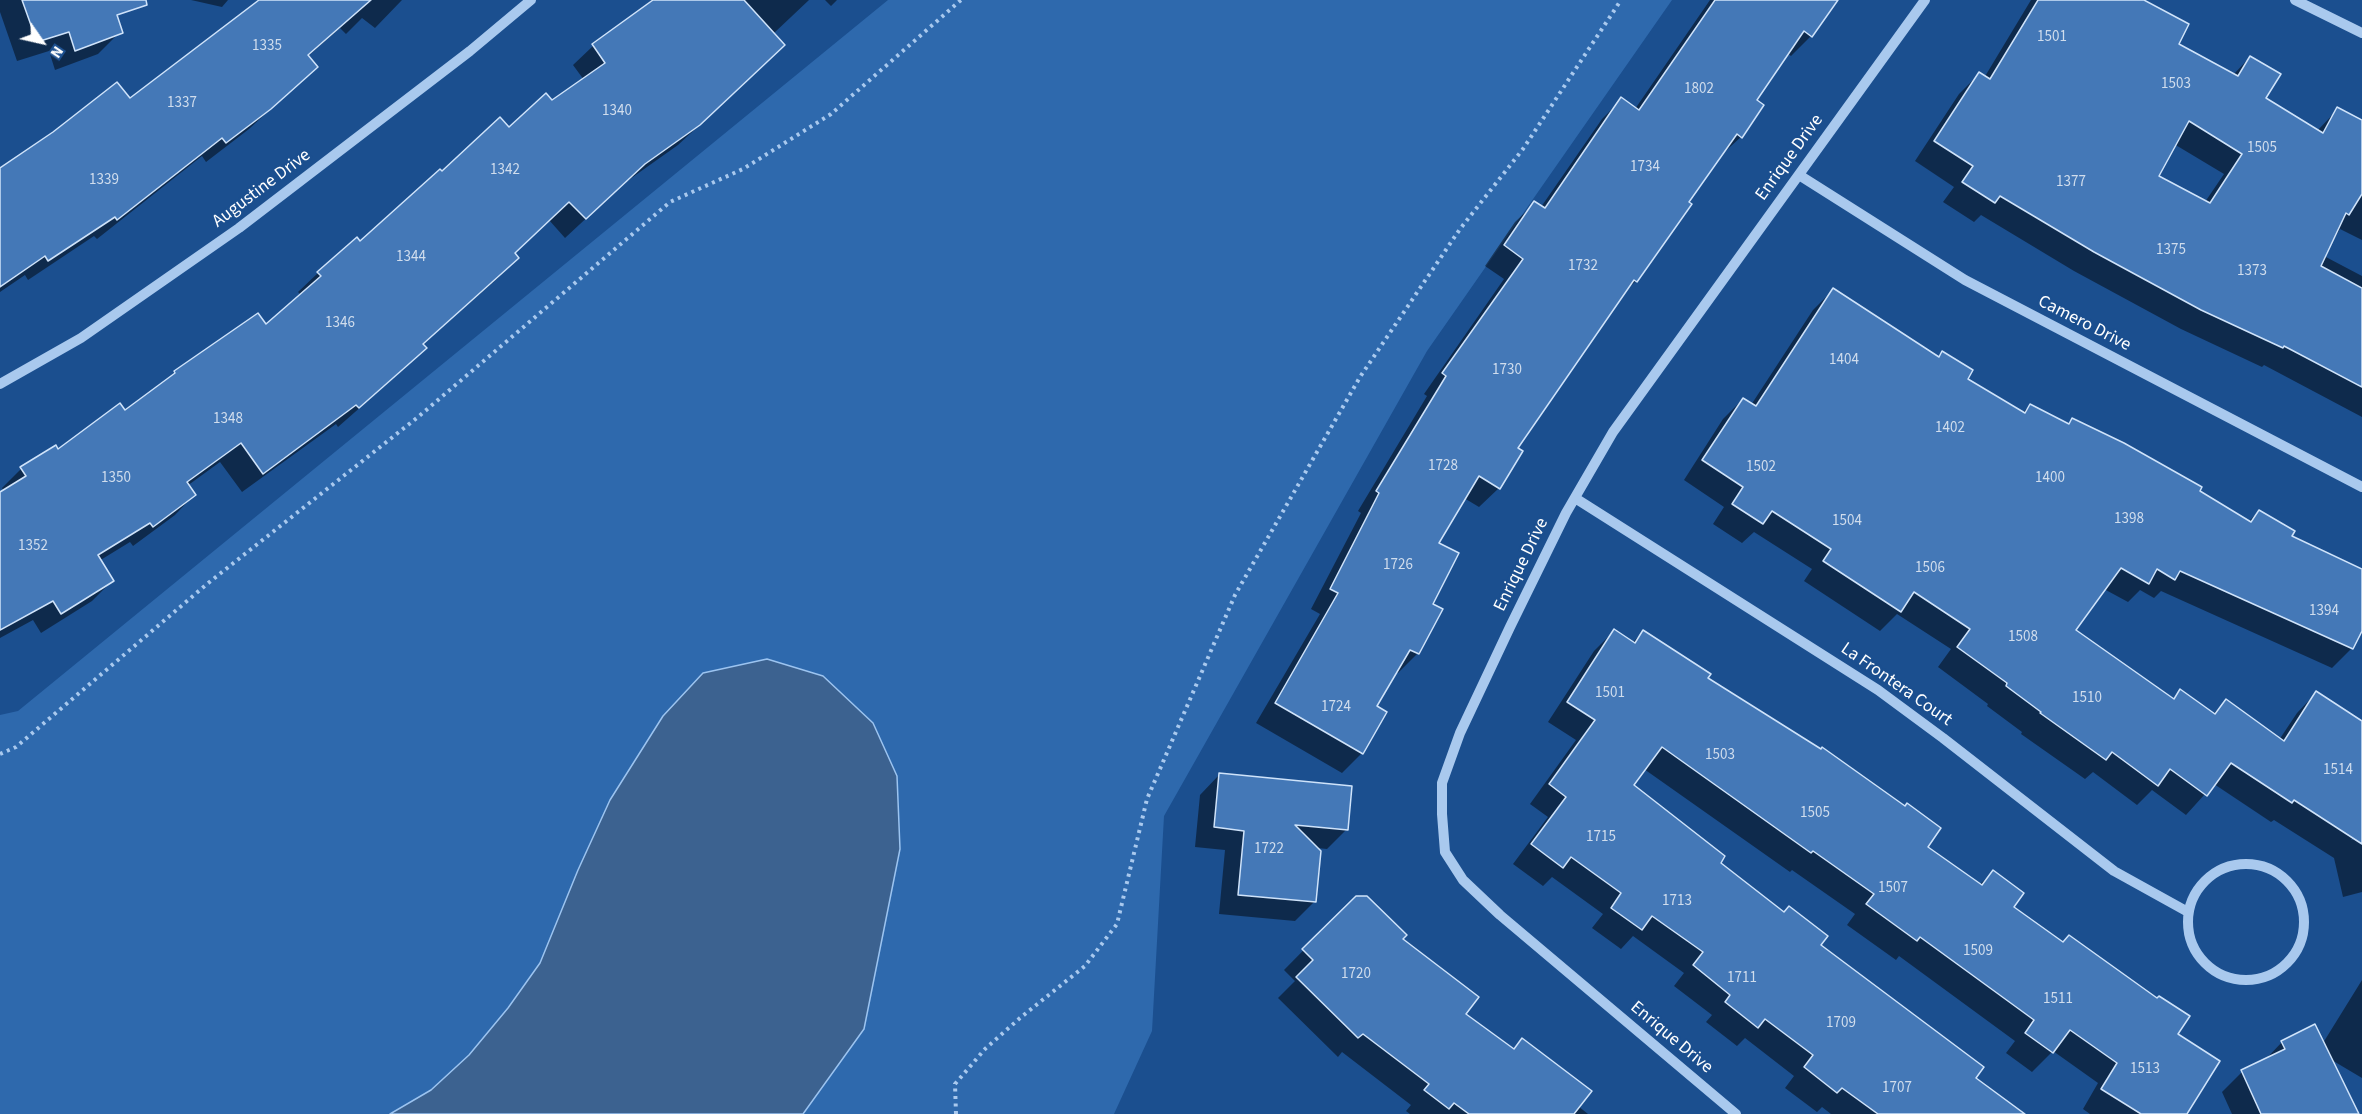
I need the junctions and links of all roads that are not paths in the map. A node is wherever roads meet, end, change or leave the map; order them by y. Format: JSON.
{"nodes":[{"id":1,"x":531,"y":0,"type":"edge"},
{"id":2,"x":1925,"y":0,"type":"edge"},
{"id":3,"x":2295,"y":0,"type":"edge"},
{"id":4,"x":2362,"y":33,"type":"edge"},
{"id":5,"x":1799,"y":175,"type":"junction"},
{"id":6,"x":0,"y":384,"type":"edge"},
{"id":7,"x":2362,"y":487,"type":"edge"},
{"id":8,"x":1575,"y":498,"type":"junction"},
{"id":9,"x":2188,"y":912,"type":"junction"},
{"id":10,"x":1736,"y":1114,"type":"edge"}],
"edges":[{"from":1,"to":6,"type":"street","name":"Augustine Drive"},
{"from":2,"to":5,"type":"street","name":"Enrique Drive"},
{"from":3,"to":4,"type":"street"},
{"from":5,"to":7,"type":"street","name":"Camero Drive"},
{"from":5,"to":8,"type":"street","name":"Enrique Drive"},
{"from":8,"to":9,"type":"street","name":"La Frontera Court"},
{"from":8,"to":10,"type":"street","name":"Enrique Drive"},
{"from":9,"to":9,"type":"street"}]}
